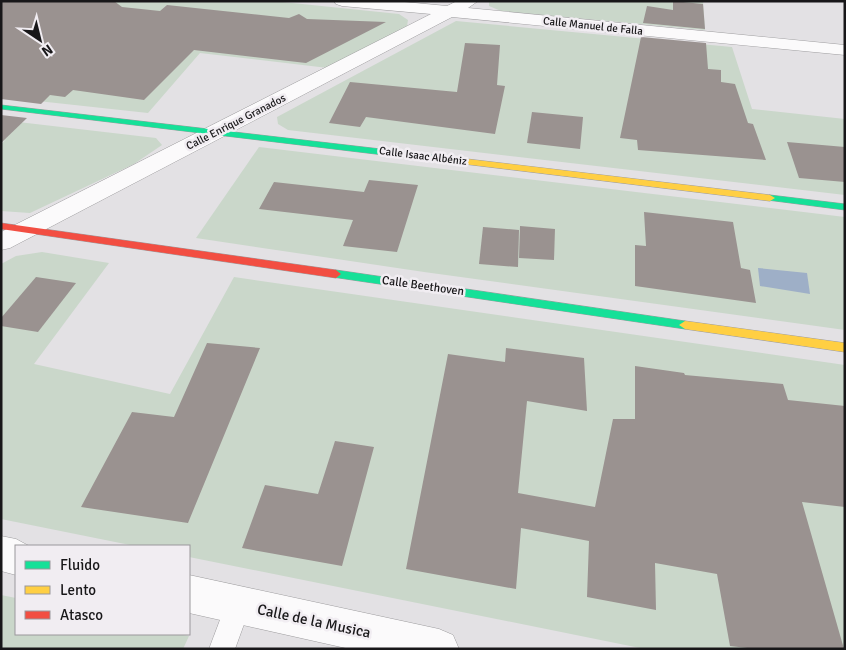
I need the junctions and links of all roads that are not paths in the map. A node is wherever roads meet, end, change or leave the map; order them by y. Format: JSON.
{"nodes":[{"id":1,"x":342,"y":1,"type":"edge"},
{"id":2,"x":470,"y":1,"type":"edge"},
{"id":3,"x":450,"y":12,"type":"junction"},
{"id":4,"x":845,"y":50,"type":"edge"},
{"id":5,"x":1,"y":107,"type":"edge"},
{"id":6,"x":217,"y":132,"type":"junction"},
{"id":7,"x":845,"y":207,"type":"edge"},
{"id":8,"x":1,"y":226,"type":"edge"},
{"id":9,"x":27,"y":229,"type":"junction"},
{"id":10,"x":1,"y":242,"type":"edge"},
{"id":11,"x":845,"y":348,"type":"edge"},
{"id":12,"x":1,"y":553,"type":"edge"},
{"id":13,"x":15,"y":556,"type":"edge"},
{"id":14,"x":190,"y":594,"type":"edge"},
{"id":15,"x":238,"y":605,"type":"junction"},
{"id":16,"x":222,"y":649,"type":"edge"},
{"id":17,"x":439,"y":649,"type":"edge"}],
"edges":[{"from":1,"to":3,"type":"street","name":"Calle Manuel de Falla"},
{"from":2,"to":3,"type":"street","name":"Calle Enrique Granados"},
{"from":3,"to":4,"type":"street","name":"Calle Manuel de Falla"},
{"from":3,"to":6,"type":"street","name":"Calle Enrique Granados"},
{"from":5,"to":6,"type":"street","name":"Calle Isaac Albéniz"},
{"from":6,"to":7,"type":"street","name":"Calle Isaac Albéniz"},
{"from":6,"to":9,"type":"street","name":"Calle Enrique Granados"},
{"from":8,"to":9,"type":"street","name":"Calle Beethoven"},
{"from":9,"to":10,"type":"street","name":"Calle Enrique Granados"},
{"from":9,"to":11,"type":"street","name":"Calle Beethoven"},
{"from":12,"to":13,"type":"street"},
{"from":14,"to":15,"type":"street","name":"Calle de la Musica"},
{"from":15,"to":16,"type":"lane"},
{"from":15,"to":17,"type":"street","name":"Calle de la Musica"}]}
